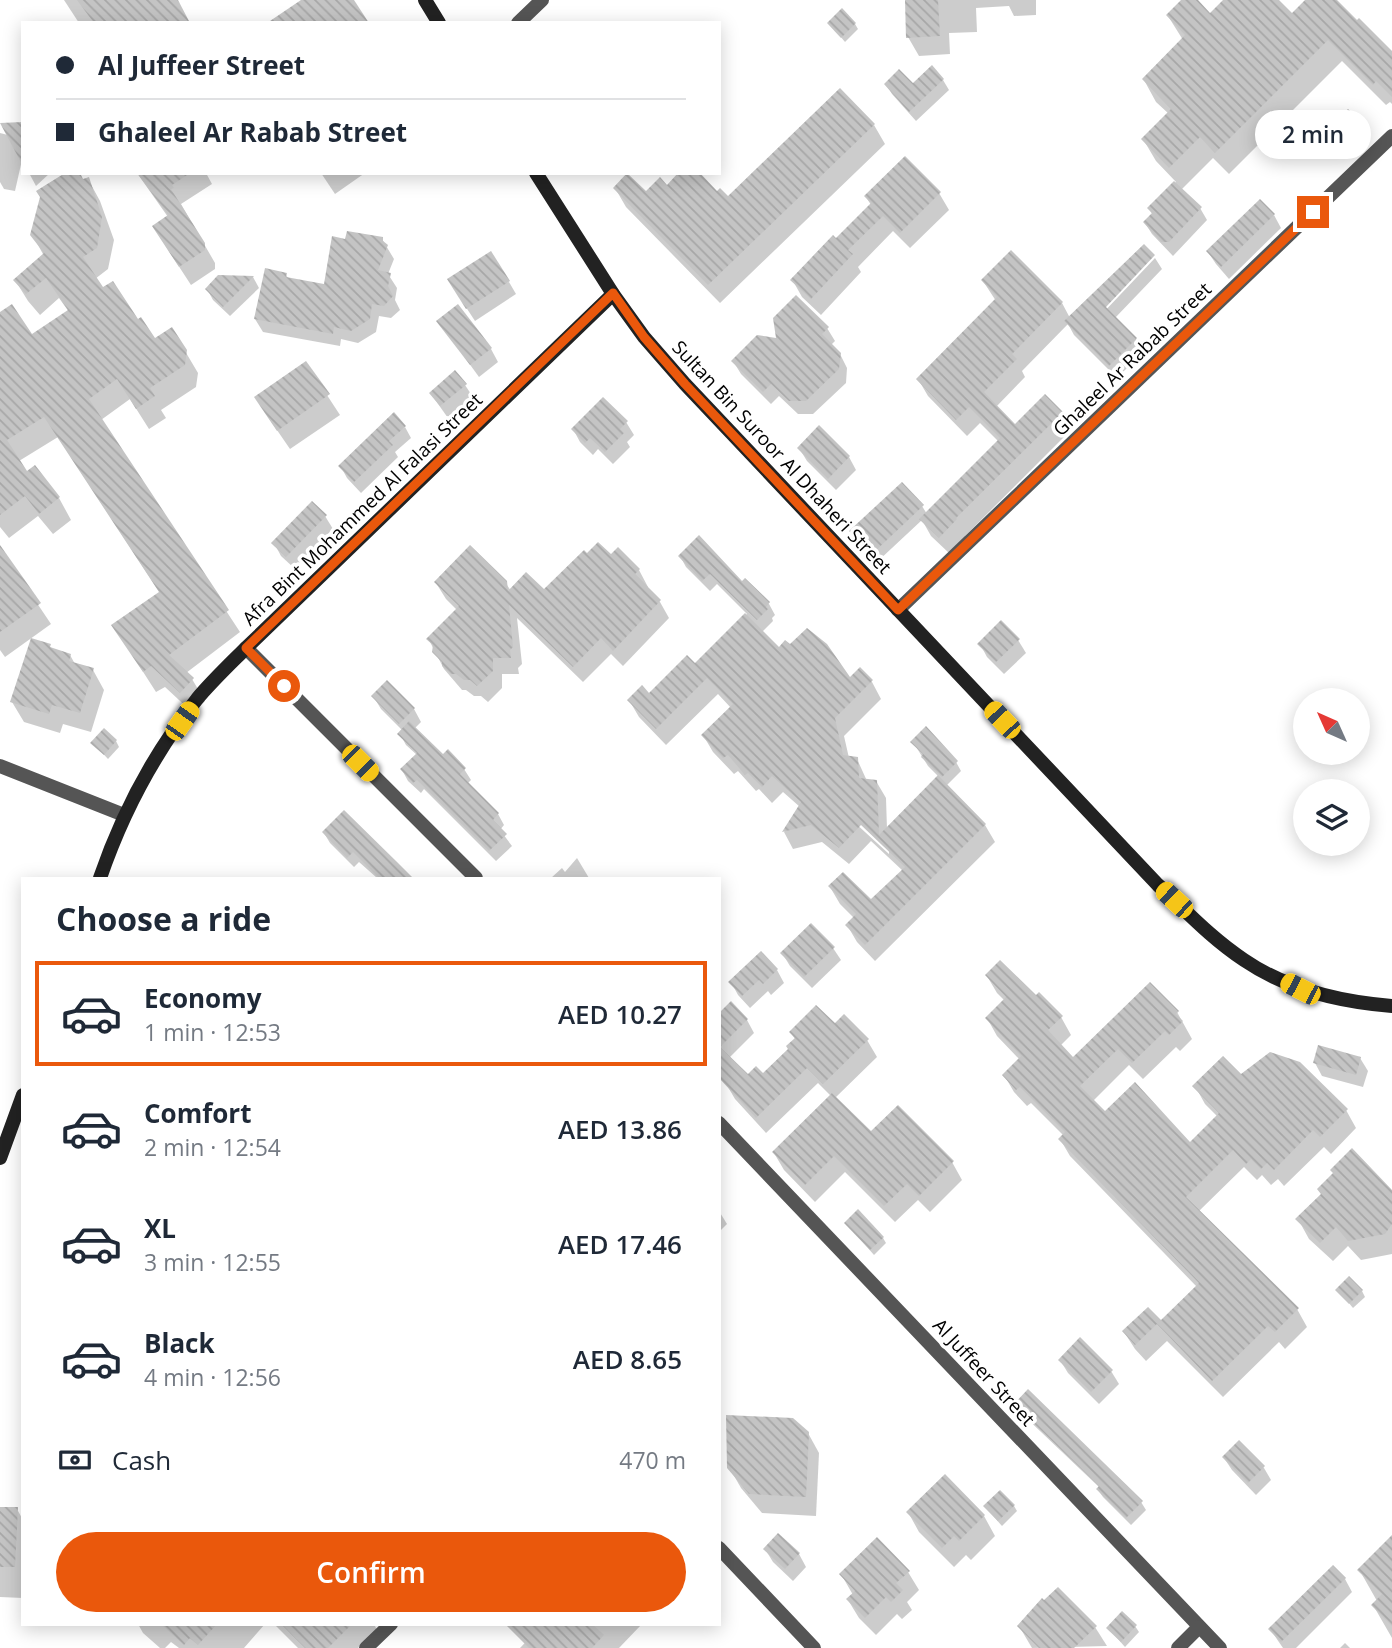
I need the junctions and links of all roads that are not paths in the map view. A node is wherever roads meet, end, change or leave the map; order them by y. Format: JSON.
{"nodes":[{"id":1,"x":425,"y":0,"type":"edge"},
{"id":2,"x":542,"y":0,"type":"edge"},
{"id":3,"x":438,"y":21,"type":"edge"},
{"id":4,"x":520,"y":21,"type":"edge"},
{"id":5,"x":1392,"y":136,"type":"edge"},
{"id":6,"x":537,"y":175,"type":"edge"},
{"id":7,"x":613,"y":293,"type":"junction"},
{"id":8,"x":898,"y":610,"type":"junction"},
{"id":9,"x":246,"y":648,"type":"junction"},
{"id":10,"x":0,"y":766,"type":"edge"},
{"id":11,"x":124,"y":815,"type":"junction"},
{"id":12,"x":100,"y":877,"type":"edge"},
{"id":13,"x":474,"y":877,"type":"edge"},
{"id":14,"x":1392,"y":1006,"type":"edge"},
{"id":15,"x":21,"y":1100,"type":"edge"},
{"id":16,"x":721,"y":1125,"type":"edge"},
{"id":17,"x":0,"y":1158,"type":"edge"},
{"id":18,"x":721,"y":1550,"type":"edge"},
{"id":19,"x":389,"y":1626,"type":"edge"},
{"id":20,"x":1199,"y":1627,"type":"junction"},
{"id":21,"x":366,"y":1648,"type":"edge"},
{"id":22,"x":814,"y":1648,"type":"edge"},
{"id":23,"x":1178,"y":1648,"type":"edge"},
{"id":24,"x":1220,"y":1648,"type":"edge"}],
"edges":[{"from":1,"to":3,"type":"street"},
{"from":2,"to":4,"type":"street"},
{"from":5,"to":8,"type":"street","name":"Ghaleel Ar Rabab Street"},
{"from":6,"to":7,"type":"street","name":"Sultan Bin Suroor Al Dhaheri Street"},
{"from":7,"to":8,"type":"street","name":"Sultan Bin Suroor Al Dhaheri Street"},
{"from":7,"to":9,"type":"street","name":"Afra Bint Mohammed Al Falasi Street"},
{"from":8,"to":14,"type":"street","name":"Sultan Bin Suroor Al Dhaheri Street"},
{"from":9,"to":11,"type":"street","name":"Afra Bint Mohammed Al Falasi Street"},
{"from":9,"to":13,"type":"street"},
{"from":10,"to":11,"type":"street"},
{"from":11,"to":12,"type":"street","name":"Afra Bint Mohammed Al Falasi Street"},
{"from":15,"to":17,"type":"street"},
{"from":16,"to":20,"type":"street","name":"Al Juffeer Street"},
{"from":18,"to":22,"type":"street"},
{"from":19,"to":21,"type":"street"},
{"from":20,"to":23,"type":"street"},
{"from":20,"to":24,"type":"street","name":"Al Juffeer Street"}]}
